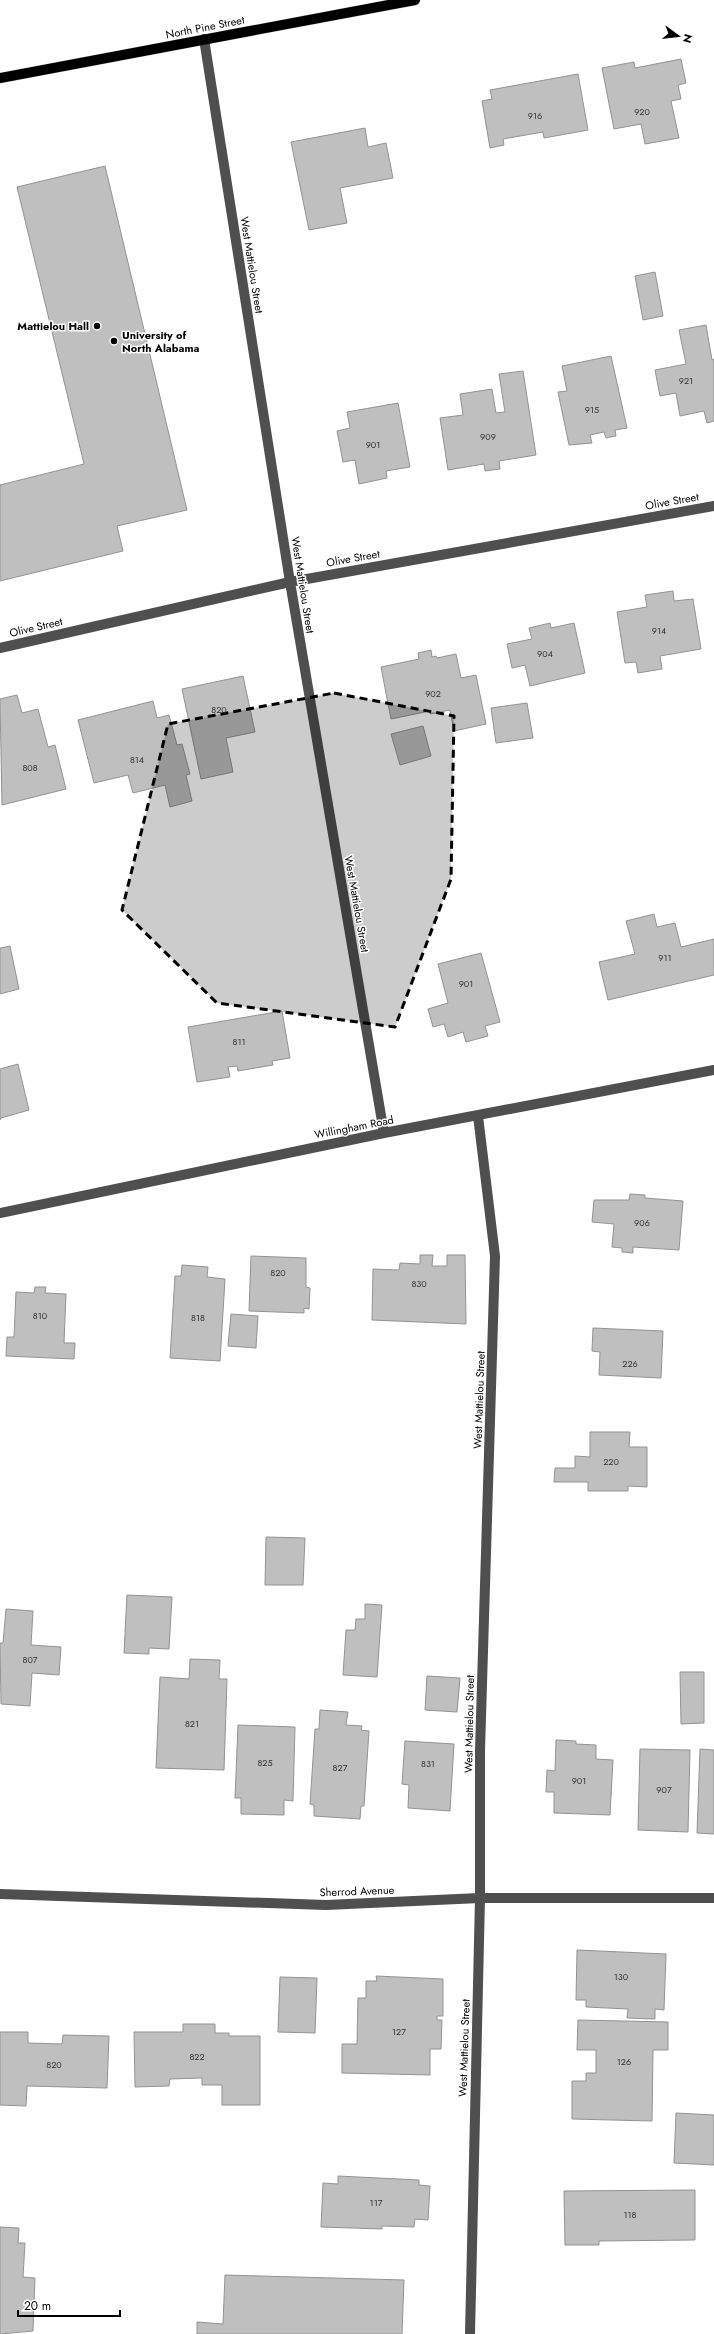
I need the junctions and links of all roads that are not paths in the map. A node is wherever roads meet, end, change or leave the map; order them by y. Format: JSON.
{"nodes":[{"id":1,"x":416,"y":0,"type":"edge"},
{"id":2,"x":204,"y":39,"type":"junction"},
{"id":3,"x":0,"y":78,"type":"edge"},
{"id":4,"x":714,"y":506,"type":"edge"},
{"id":5,"x":290,"y":582,"type":"junction"},
{"id":6,"x":0,"y":648,"type":"edge"},
{"id":7,"x":714,"y":1070,"type":"edge"},
{"id":8,"x":478,"y":1116,"type":"junction"},
{"id":9,"x":384,"y":1133,"type":"junction"},
{"id":10,"x":0,"y":1213,"type":"edge"},
{"id":11,"x":0,"y":1894,"type":"edge"},
{"id":12,"x":480,"y":1898,"type":"junction"},
{"id":13,"x":714,"y":1898,"type":"edge"},
{"id":14,"x":470,"y":2334,"type":"edge"}],
"edges":[{"from":1,"to":2,"type":"main road","name":"North Pine Street"},
{"from":2,"to":3,"type":"main road","name":"North Pine Street"},
{"from":2,"to":5,"type":"street","name":"West Mattielou Street"},
{"from":4,"to":5,"type":"street","name":"Olive Street"},
{"from":5,"to":6,"type":"street","name":"Olive Street"},
{"from":5,"to":9,"type":"street","name":"West Mattielou Street"},
{"from":7,"to":8,"type":"street","name":"Willingham Road"},
{"from":8,"to":9,"type":"street","name":"Willingham Road"},
{"from":8,"to":12,"type":"street","name":"West Mattielou Street"},
{"from":9,"to":10,"type":"street","name":"Willingham Road"},
{"from":11,"to":12,"type":"street","name":"Sherrod Avenue"},
{"from":12,"to":13,"type":"street","name":"Sherrod Avenue"},
{"from":12,"to":14,"type":"street","name":"West Mattielou Street"}]}
